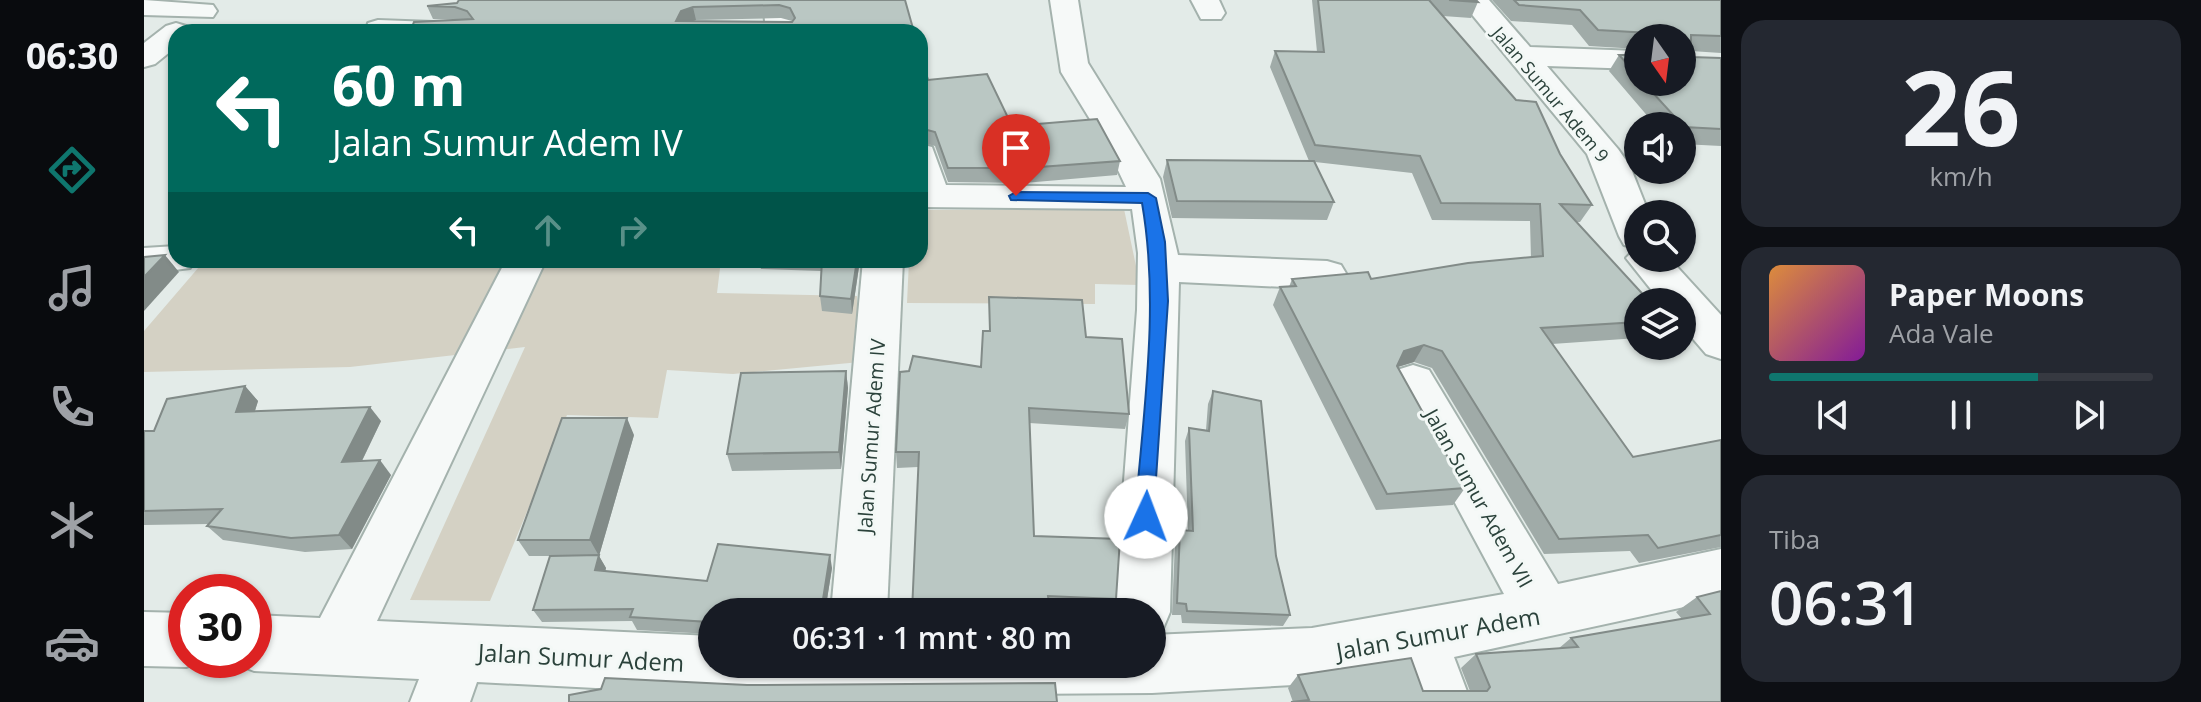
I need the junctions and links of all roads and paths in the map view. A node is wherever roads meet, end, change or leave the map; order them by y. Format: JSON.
{"nodes":[{"id":1,"x":777,"y":0,"type":"edge"},
{"id":2,"x":1064,"y":0,"type":"edge"},
{"id":3,"x":1474,"y":0,"type":"edge"},
{"id":4,"x":210,"y":5,"type":"edge"},
{"id":5,"x":144,"y":7,"type":"edge"},
{"id":6,"x":186,"y":24,"type":"edge"},
{"id":7,"x":772,"y":24,"type":"edge"},
{"id":8,"x":168,"y":38,"type":"edge"},
{"id":9,"x":1523,"y":56,"type":"junction"},
{"id":10,"x":144,"y":58,"type":"edge"},
{"id":11,"x":1624,"y":60,"type":"edge"},
{"id":12,"x":928,"y":196,"type":"edge"},
{"id":13,"x":1148,"y":198,"type":"junction"},
{"id":14,"x":1625,"y":200,"type":"edge"},
{"id":15,"x":168,"y":260,"type":"edge"},
{"id":16,"x":144,"y":261,"type":"edge"},
{"id":17,"x":522,"y":268,"type":"edge"},
{"id":18,"x":882,"y":268,"type":"edge"},
{"id":19,"x":1158,"y":268,"type":"junction"},
{"id":20,"x":1658,"y":272,"type":"edge"},
{"id":21,"x":1327,"y":275,"type":"edge"},
{"id":22,"x":1721,"y":343,"type":"edge"},
{"id":23,"x":1413,"y":382,"type":"dead end"},
{"id":24,"x":1721,"y":574,"type":"edge"},
{"id":25,"x":860,"y":598,"type":"edge"},
{"id":26,"x":1143,"y":598,"type":"edge"},
{"id":27,"x":1544,"y":613,"type":"junction"},
{"id":28,"x":1418,"y":637,"type":"junction"},
{"id":29,"x":144,"y":639,"type":"edge"},
{"id":30,"x":168,"y":640,"type":"edge"},
{"id":31,"x":272,"y":644,"type":"edge"},
{"id":32,"x":336,"y":646,"type":"junction"},
{"id":33,"x":1166,"y":663,"type":"edge"},
{"id":34,"x":449,"y":676,"type":"edge"},
{"id":35,"x":782,"y":678,"type":"edge"},
{"id":36,"x":751,"y":684,"type":"edge"},
{"id":37,"x":1441,"y":702,"type":"edge"}],
"edges":[{"from":1,"to":7,"type":"street"},
{"from":2,"to":13,"type":"street"},
{"from":3,"to":9,"type":"street","name":"Jalan Sumur Adem 9"},
{"from":4,"to":5,"type":"street"},
{"from":4,"to":6,"type":"street"},
{"from":8,"to":10,"type":"street"},
{"from":9,"to":11,"type":"street"},
{"from":9,"to":14,"type":"street","name":"Jalan Sumur Adem 9"},
{"from":12,"to":13,"type":"street"},
{"from":13,"to":19,"type":"street"},
{"from":15,"to":16,"type":"street"},
{"from":17,"to":32,"type":"street"},
{"from":18,"to":25,"type":"street","name":"Jalan Sumur Adem IV"},
{"from":19,"to":21,"type":"street"},
{"from":19,"to":26,"type":"street"},
{"from":20,"to":22,"type":"street"},
{"from":23,"to":27,"type":"street","name":"Jalan Sumur Adem VII"},
{"from":24,"to":27,"type":"street","name":"Jalan Sumur Adem"},
{"from":27,"to":28,"type":"street","name":"Jalan Sumur Adem"},
{"from":28,"to":33,"type":"street","name":"Jalan Sumur Adem"},
{"from":28,"to":37,"type":"street"},
{"from":29,"to":30,"type":"street"},
{"from":31,"to":32,"type":"street","name":"Jalan Sumur Adem"},
{"from":32,"to":34,"type":"street","name":"Jalan Sumur Adem"},
{"from":34,"to":36,"type":"street","name":"Jalan Sumur Adem"},
{"from":35,"to":36,"type":"street","name":"Jalan Sumur Adem"}]}
